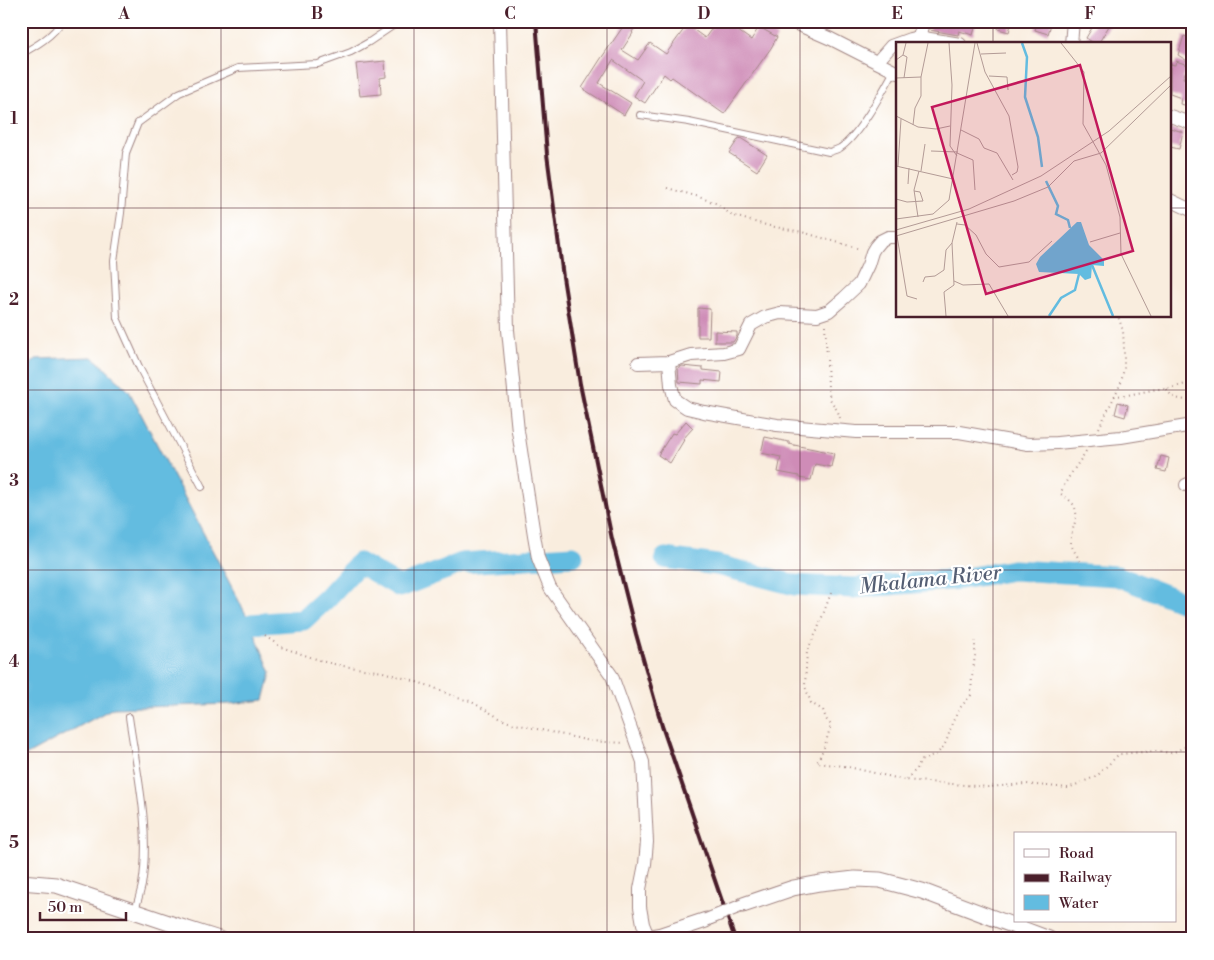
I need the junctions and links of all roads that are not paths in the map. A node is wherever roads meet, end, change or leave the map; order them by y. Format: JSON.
{"nodes":[{"id":1,"x":62,"y":21,"type":"edge"},
{"id":2,"x":400,"y":21,"type":"edge"},
{"id":3,"x":500,"y":21,"type":"edge"},
{"id":4,"x":790,"y":21,"type":"edge"},
{"id":5,"x":924,"y":21,"type":"edge"},
{"id":6,"x":1073,"y":21,"type":"edge"},
{"id":7,"x":917,"y":41,"type":"edge"},
{"id":8,"x":931,"y":42,"type":"edge"},
{"id":9,"x":1071,"y":42,"type":"edge"},
{"id":10,"x":896,"y":45,"type":"edge"},
{"id":11,"x":21,"y":54,"type":"edge"},
{"id":12,"x":877,"y":62,"type":"junction"},
{"id":13,"x":896,"y":72,"type":"edge"},
{"id":14,"x":640,"y":115,"type":"dead end"},
{"id":15,"x":1172,"y":117,"type":"edge"},
{"id":16,"x":1193,"y":124,"type":"edge"},
{"id":17,"x":1172,"y":201,"type":"edge"},
{"id":18,"x":1193,"y":211,"type":"edge"},
{"id":19,"x":896,"y":237,"type":"edge"},
{"id":20,"x":669,"y":362,"type":"junction"},
{"id":21,"x":638,"y":363,"type":"dead end"},
{"id":22,"x":1193,"y":424,"type":"edge"},
{"id":23,"x":202,"y":487,"type":"dead end"},
{"id":24,"x":129,"y":718,"type":"dead end"},
{"id":25,"x":21,"y":882,"type":"edge"},
{"id":26,"x":743,"y":905,"type":"joint"},
{"id":27,"x":134,"y":912,"type":"junction"},
{"id":28,"x":706,"y":920,"type":"joint"},
{"id":29,"x":646,"y":938,"type":"edge"},
{"id":30,"x":219,"y":939,"type":"edge"},
{"id":31,"x":1049,"y":939,"type":"edge"}],
"edges":[{"from":1,"to":11,"type":"lane"},
{"from":2,"to":23,"type":"lane"},
{"from":3,"to":29,"type":"street"},
{"from":4,"to":12,"type":"street"},
{"from":5,"to":7,"type":"street"},
{"from":6,"to":9,"type":"street"},
{"from":7,"to":8,"type":"street"},
{"from":10,"to":12,"type":"street"},
{"from":12,"to":13,"type":"street"},
{"from":13,"to":14,"type":"lane"},
{"from":15,"to":16,"type":"street"},
{"from":17,"to":18,"type":"street"},
{"from":19,"to":20,"type":"street"},
{"from":20,"to":21,"type":"street"},
{"from":20,"to":22,"type":"street"},
{"from":24,"to":27,"type":"lane"},
{"from":25,"to":27,"type":"street"},
{"from":26,"to":28,"type":"street","bridge":true},
{"from":26,"to":31,"type":"street"},
{"from":27,"to":30,"type":"street"},
{"from":28,"to":29,"type":"street"}]}
